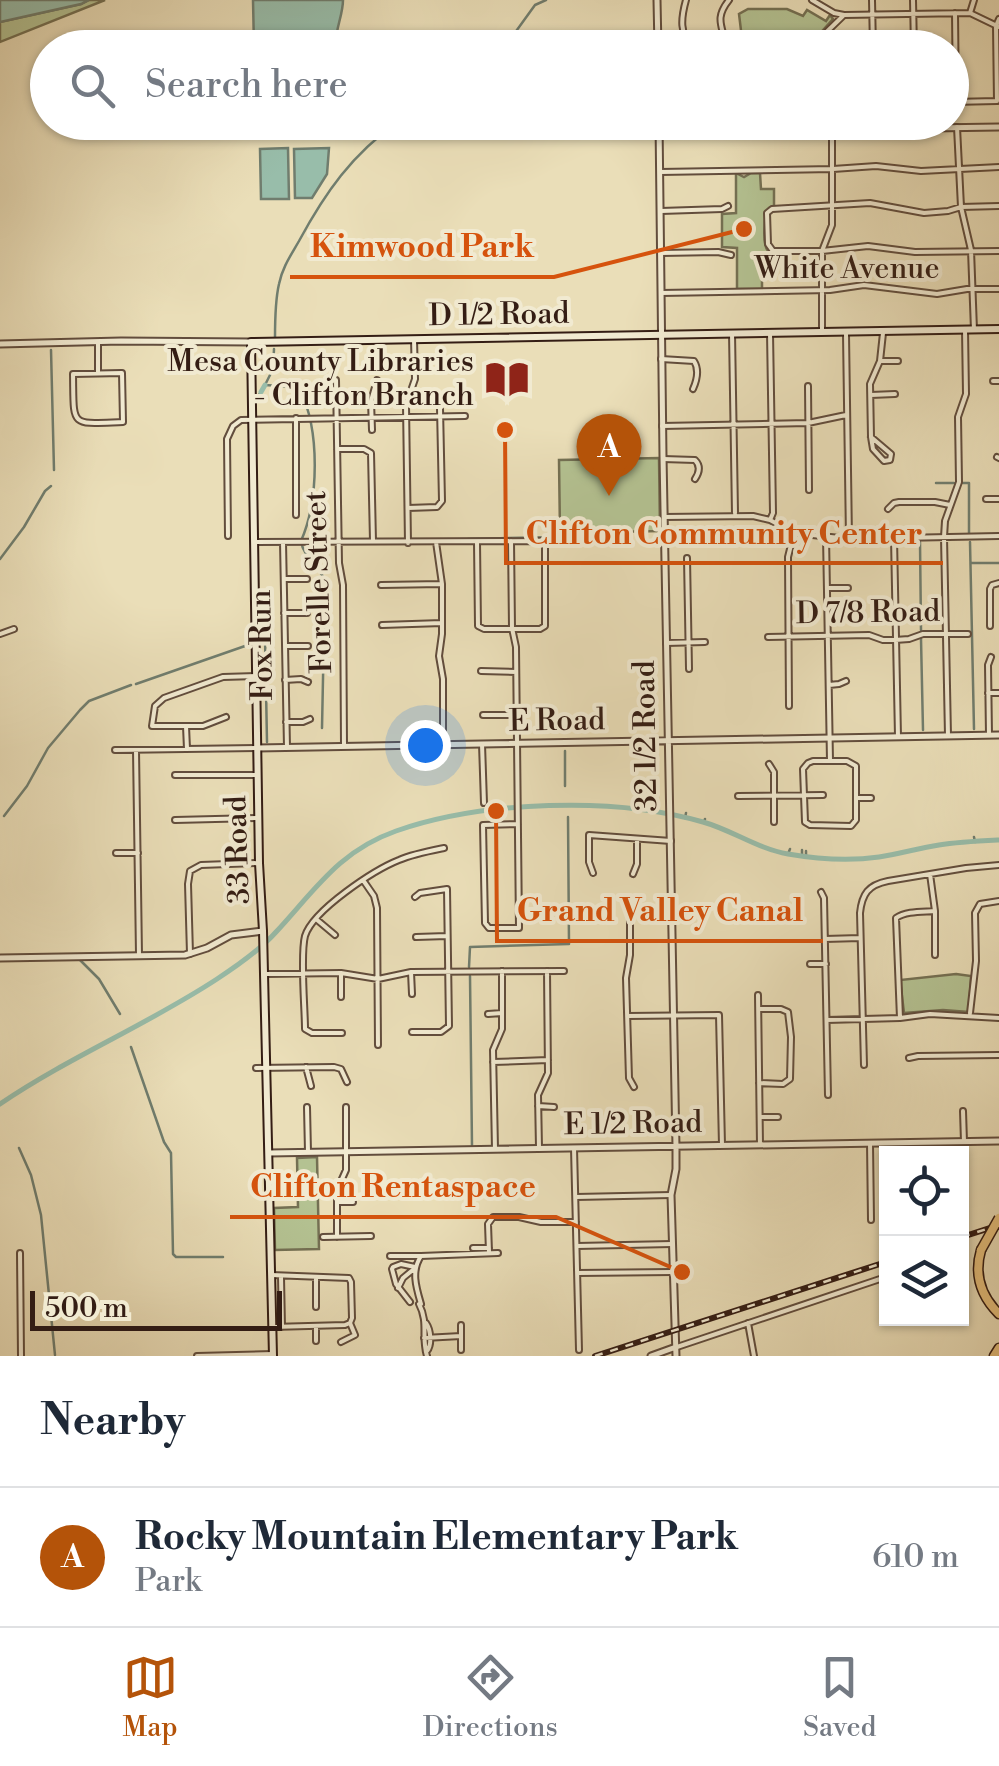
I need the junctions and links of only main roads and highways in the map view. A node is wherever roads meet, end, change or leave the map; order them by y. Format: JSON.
{"nodes":[{"id":1,"x":999,"y":330,"type":"edge"},
{"id":2,"x":251,"y":342,"type":"joint"},
{"id":3,"x":999,"y":1218,"type":"edge"},
{"id":4,"x":998,"y":1314,"type":"edge"},
{"id":5,"x":273,"y":1355,"type":"edge"}],
"edges":[{"from":1,"to":2,"type":"main road","name":"D 1/2 Road"},
{"from":2,"to":5,"type":"main road","name":"33 Road"},
{"from":3,"to":4,"type":"main road","bridge":true}]}
